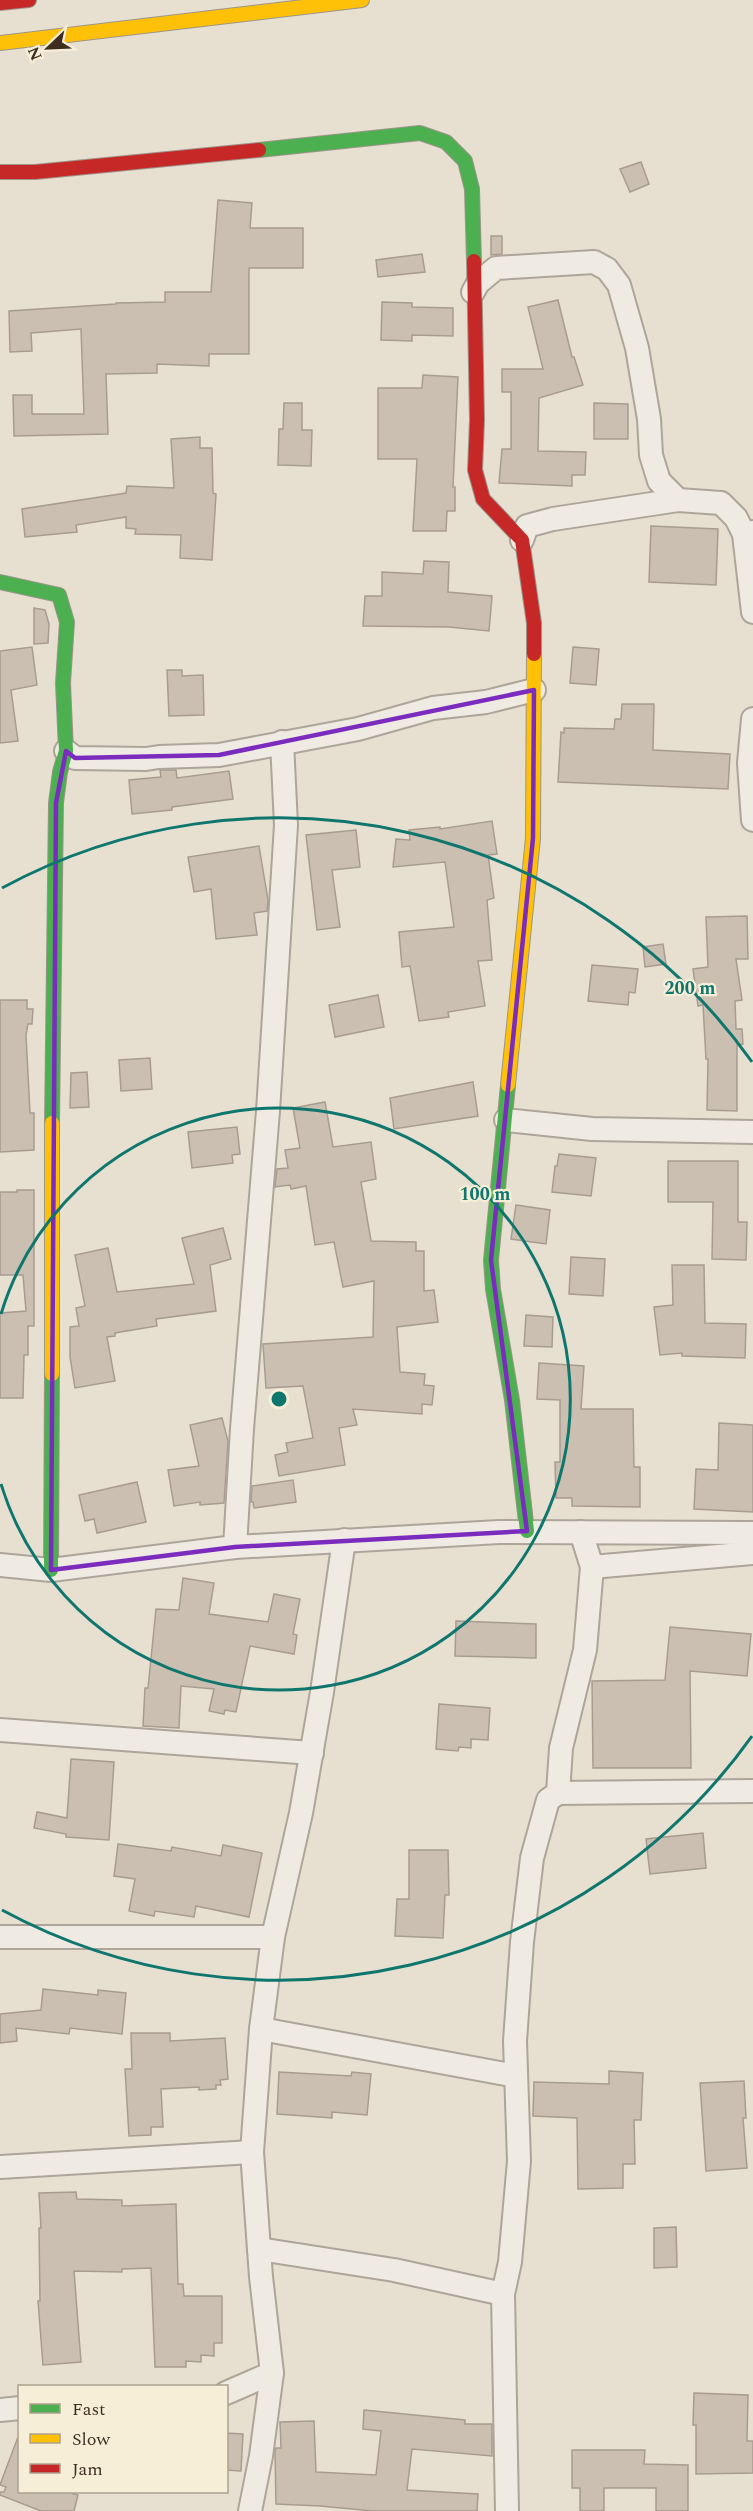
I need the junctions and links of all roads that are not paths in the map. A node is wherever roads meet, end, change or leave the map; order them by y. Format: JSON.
{"nodes":[{"id":1,"x":29,"y":0,"type":"edge"},
{"id":2,"x":362,"y":0,"type":"edge"},
{"id":3,"x":0,"y":3,"type":"edge"},
{"id":4,"x":0,"y":43,"type":"edge"},
{"id":5,"x":0,"y":172,"type":"edge"},
{"id":6,"x":473,"y":292,"type":"junction"},
{"id":7,"x":678,"y":500,"type":"junction"},
{"id":8,"x":749,"y":533,"type":"edge"},
{"id":9,"x":522,"y":540,"type":"junction"},
{"id":10,"x":0,"y":582,"type":"edge"},
{"id":11,"x":753,"y":612,"type":"edge"},
{"id":12,"x":534,"y":690,"type":"junction"},
{"id":13,"x":753,"y":719,"type":"edge"},
{"id":14,"x":282,"y":742,"type":"junction"},
{"id":15,"x":66,"y":751,"type":"junction"},
{"id":16,"x":753,"y":820,"type":"edge"},
{"id":17,"x":506,"y":1120,"type":"junction"},
{"id":18,"x":753,"y":1132,"type":"edge"},
{"id":19,"x":527,"y":1531,"type":"junction"},
{"id":20,"x":581,"y":1532,"type":"junction"},
{"id":21,"x":753,"y":1533,"type":"edge"},
{"id":22,"x":344,"y":1540,"type":"junction"},
{"id":23,"x":235,"y":1547,"type":"junction"},
{"id":24,"x":753,"y":1553,"type":"edge"},
{"id":25,"x":0,"y":1565,"type":"edge"},
{"id":26,"x":592,"y":1567,"type":"junction"},
{"id":27,"x":51,"y":1570,"type":"junction"},
{"id":28,"x":0,"y":1730,"type":"edge"},
{"id":29,"x":312,"y":1754,"type":"junction"},
{"id":30,"x":753,"y":1791,"type":"edge"},
{"id":31,"x":558,"y":1793,"type":"junction"},
{"id":32,"x":0,"y":1937,"type":"edge"},
{"id":33,"x":273,"y":1937,"type":"junction"},
{"id":34,"x":261,"y":2030,"type":"junction"},
{"id":35,"x":516,"y":2076,"type":"junction"},
{"id":36,"x":252,"y":2152,"type":"junction"},
{"id":37,"x":0,"y":2167,"type":"edge"},
{"id":38,"x":259,"y":2249,"type":"junction"},
{"id":39,"x":503,"y":2294,"type":"junction"},
{"id":40,"x":272,"y":2373,"type":"junction"},
{"id":41,"x":228,"y":2392,"type":"edge"},
{"id":42,"x":18,"y":2408,"type":"edge"},
{"id":43,"x":0,"y":2410,"type":"edge"},
{"id":44,"x":250,"y":2511,"type":"edge"},
{"id":45,"x":507,"y":2511,"type":"edge"}],
"edges":[{"from":1,"to":3,"type":"main road"},
{"from":2,"to":4,"type":"main road"},
{"from":5,"to":6,"type":"main road"},
{"from":6,"to":7,"type":"street"},
{"from":6,"to":9,"type":"main road"},
{"from":7,"to":8,"type":"street"},
{"from":7,"to":9,"type":"street"},
{"from":8,"to":11,"type":"street"},
{"from":9,"to":12,"type":"main road"},
{"from":10,"to":15,"type":"main road"},
{"from":12,"to":14,"type":"street"},
{"from":12,"to":17,"type":"main road"},
{"from":13,"to":16,"type":"street"},
{"from":14,"to":15,"type":"street"},
{"from":14,"to":23,"type":"street"},
{"from":15,"to":27,"type":"main road"},
{"from":17,"to":18,"type":"street"},
{"from":17,"to":19,"type":"main road"},
{"from":19,"to":20,"type":"street"},
{"from":19,"to":22,"type":"street"},
{"from":20,"to":21,"type":"street"},
{"from":20,"to":26,"type":"street"},
{"from":22,"to":23,"type":"street"},
{"from":22,"to":29,"type":"street"},
{"from":23,"to":27,"type":"street"},
{"from":24,"to":26,"type":"street"},
{"from":25,"to":27,"type":"street"},
{"from":26,"to":31,"type":"street"},
{"from":28,"to":29,"type":"street"},
{"from":29,"to":33,"type":"street"},
{"from":30,"to":31,"type":"street"},
{"from":31,"to":35,"type":"street"},
{"from":32,"to":33,"type":"street"},
{"from":33,"to":34,"type":"street"},
{"from":34,"to":35,"type":"street"},
{"from":34,"to":36,"type":"street"},
{"from":35,"to":39,"type":"street"},
{"from":36,"to":37,"type":"street"},
{"from":36,"to":38,"type":"street"},
{"from":38,"to":39,"type":"street"},
{"from":38,"to":40,"type":"street"},
{"from":39,"to":45,"type":"street"},
{"from":40,"to":41,"type":"street"},
{"from":40,"to":44,"type":"street"},
{"from":42,"to":43,"type":"street"}]}
